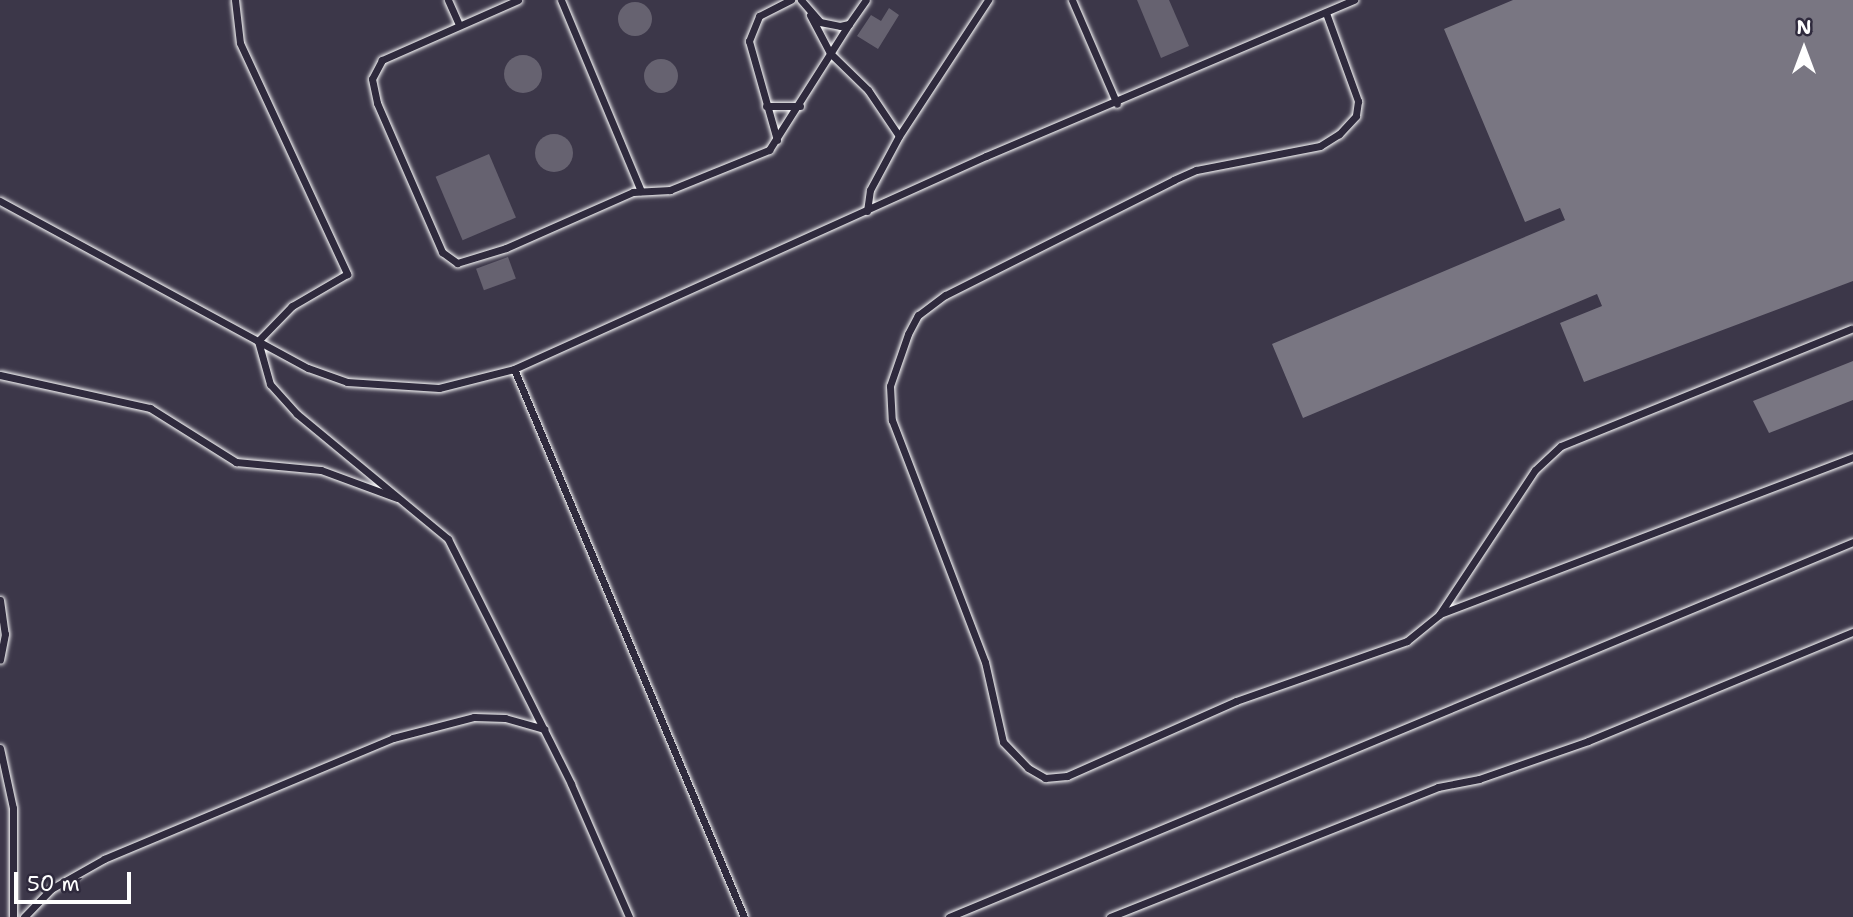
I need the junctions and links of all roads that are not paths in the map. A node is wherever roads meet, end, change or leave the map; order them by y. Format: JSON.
{"nodes":[{"id":1,"x":235,"y":0,"type":"edge"},
{"id":2,"x":448,"y":0,"type":"edge"},
{"id":3,"x":518,"y":0,"type":"edge"},
{"id":4,"x":561,"y":0,"type":"edge"},
{"id":5,"x":791,"y":0,"type":"edge"},
{"id":6,"x":802,"y":0,"type":"edge"},
{"id":7,"x":866,"y":0,"type":"edge"},
{"id":8,"x":988,"y":0,"type":"edge"},
{"id":9,"x":1072,"y":0,"type":"edge"},
{"id":10,"x":1354,"y":0,"type":"edge"},
{"id":11,"x":1326,"y":13,"type":"junction"},
{"id":12,"x":810,"y":15,"type":"junction"},
{"id":13,"x":849,"y":24,"type":"junction"},
{"id":14,"x":459,"y":25,"type":"junction"},
{"id":15,"x":831,"y":54,"type":"junction"},
{"id":16,"x":1117,"y":104,"type":"junction"},
{"id":17,"x":766,"y":106,"type":"junction"},
{"id":18,"x":800,"y":106,"type":"junction"},
{"id":19,"x":899,"y":136,"type":"junction"},
{"id":20,"x":777,"y":140,"type":"junction"},
{"id":21,"x":641,"y":191,"type":"junction"},
{"id":22,"x":0,"y":201,"type":"edge"},
{"id":23,"x":867,"y":211,"type":"junction"},
{"id":24,"x":1851,"y":329,"type":"dead end"},
{"id":25,"x":257,"y":341,"type":"junction"},
{"id":26,"x":514,"y":369,"type":"junction"},
{"id":27,"x":0,"y":375,"type":"edge"},
{"id":28,"x":1853,"y":457,"type":"edge"},
{"id":29,"x":407,"y":502,"type":"junction"},
{"id":30,"x":1853,"y":542,"type":"edge"},
{"id":31,"x":0,"y":600,"type":"edge"},
{"id":32,"x":1439,"y":615,"type":"junction"},
{"id":33,"x":1853,"y":632,"type":"edge"},
{"id":34,"x":0,"y":660,"type":"edge"},
{"id":35,"x":544,"y":729,"type":"junction"},
{"id":36,"x":0,"y":748,"type":"edge"},
{"id":37,"x":13,"y":917,"type":"edge"},
{"id":38,"x":24,"y":917,"type":"edge"},
{"id":39,"x":629,"y":917,"type":"edge"},
{"id":40,"x":744,"y":917,"type":"edge"},
{"id":41,"x":949,"y":917,"type":"edge"},
{"id":42,"x":1110,"y":917,"type":"edge"}],
"edges":[{"from":1,"to":25,"type":"lane"},
{"from":2,"to":14,"type":"lane"},
{"from":3,"to":14,"type":"lane"},
{"from":4,"to":21,"type":"lane"},
{"from":5,"to":17,"type":"lane"},
{"from":6,"to":12,"type":"lane"},
{"from":7,"to":13,"type":"lane"},
{"from":8,"to":19,"type":"lane"},
{"from":9,"to":16,"type":"lane"},
{"from":10,"to":11,"type":"lane"},
{"from":11,"to":16,"type":"lane"},
{"from":11,"to":32,"type":"lane"},
{"from":12,"to":13,"type":"lane"},
{"from":12,"to":15,"type":"lane"},
{"from":13,"to":15,"type":"lane"},
{"from":14,"to":21,"type":"lane"},
{"from":15,"to":18,"type":"lane"},
{"from":15,"to":19,"type":"lane"},
{"from":16,"to":23,"type":"lane"},
{"from":17,"to":18,"type":"lane"},
{"from":17,"to":20,"type":"lane"},
{"from":18,"to":20,"type":"lane"},
{"from":19,"to":23,"type":"lane"},
{"from":20,"to":21,"type":"lane"},
{"from":22,"to":25,"type":"lane"},
{"from":23,"to":26,"type":"lane"},
{"from":24,"to":32,"type":"lane"},
{"from":25,"to":26,"type":"lane"},
{"from":25,"to":29,"type":"lane"},
{"from":26,"to":40,"type":"lane"},
{"from":27,"to":29,"type":"lane"},
{"from":28,"to":32,"type":"lane"},
{"from":29,"to":35,"type":"lane"},
{"from":30,"to":41,"type":"lane"},
{"from":31,"to":34,"type":"lane"},
{"from":33,"to":42,"type":"lane"},
{"from":35,"to":38,"type":"lane"},
{"from":35,"to":39,"type":"lane"},
{"from":36,"to":37,"type":"lane"}]}
